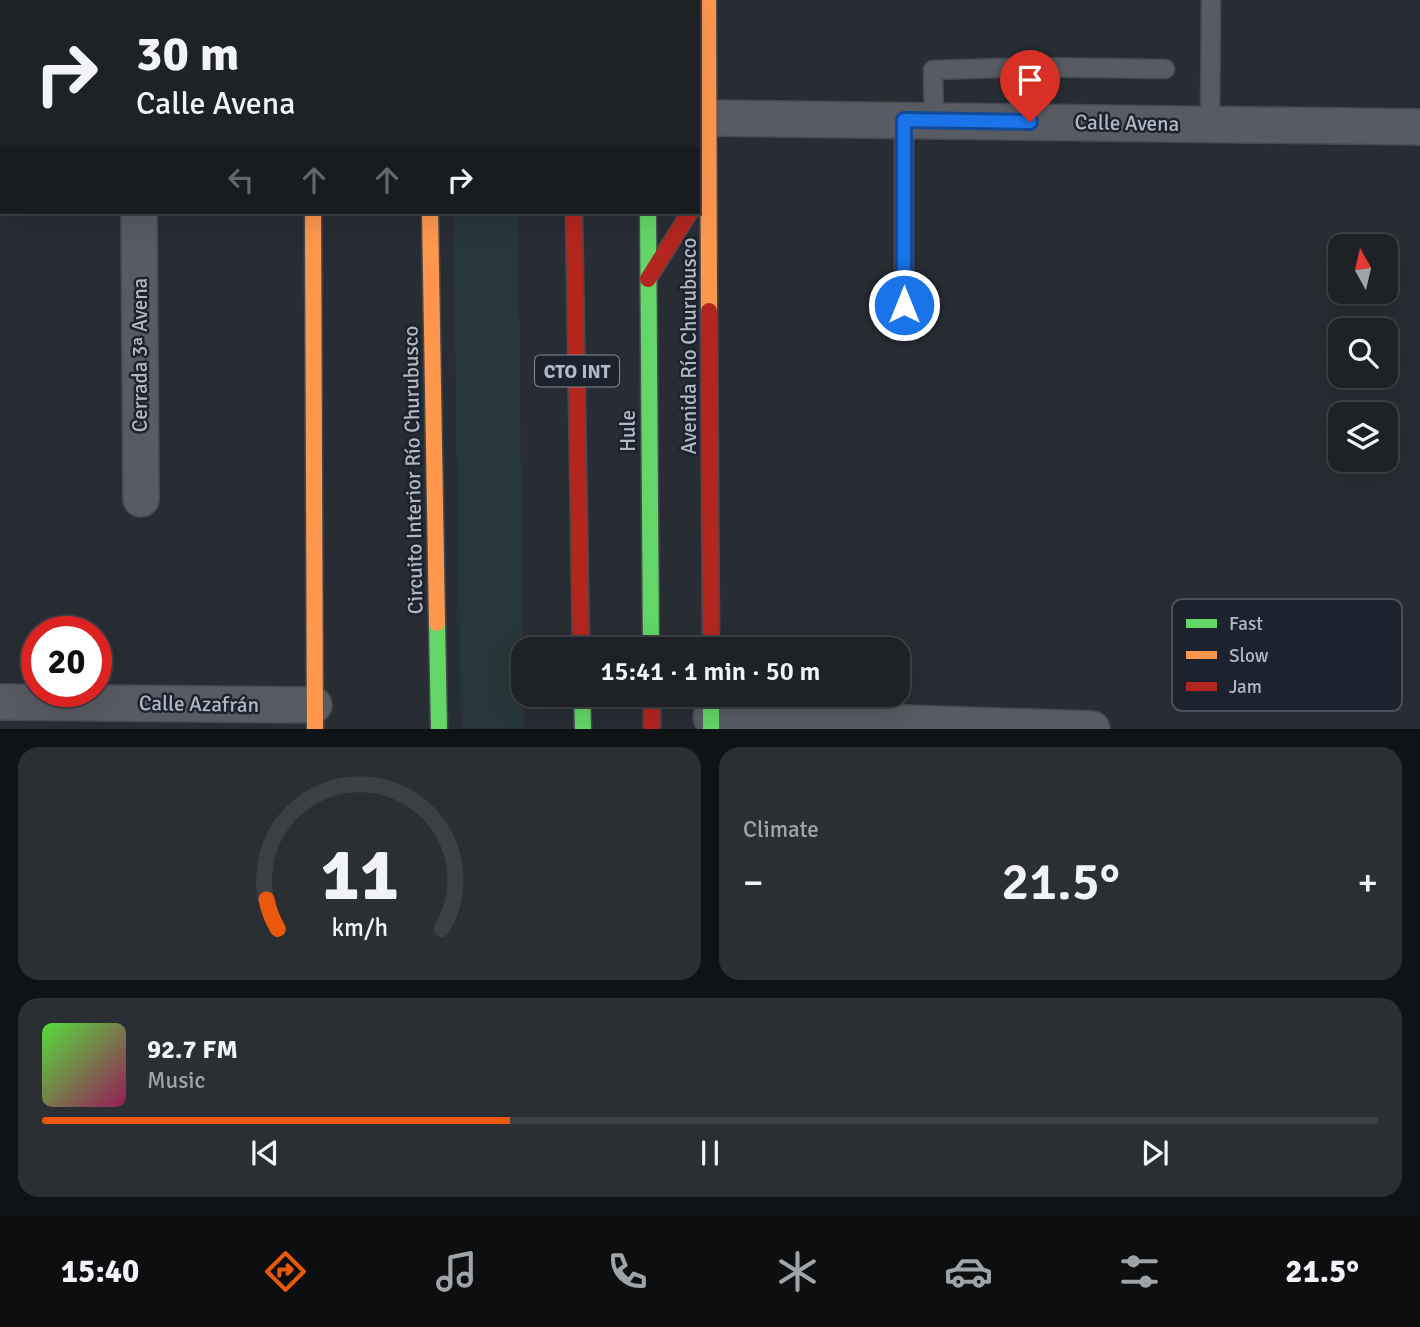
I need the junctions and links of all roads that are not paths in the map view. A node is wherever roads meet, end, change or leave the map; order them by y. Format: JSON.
{"nodes":[{"id":1,"x":708,"y":0,"type":"edge"},
{"id":2,"x":1211,"y":0,"type":"edge"},
{"id":3,"x":1031,"y":67,"type":"junction"},
{"id":4,"x":1165,"y":69,"type":"dead end"},
{"id":5,"x":709,"y":118,"type":"junction"},
{"id":6,"x":919,"y":121,"type":"junction"},
{"id":7,"x":1030,"y":122,"type":"junction"},
{"id":8,"x":1210,"y":124,"type":"junction"},
{"id":9,"x":1420,"y":127,"type":"edge"},
{"id":10,"x":709,"y":182,"type":"junction"},
{"id":11,"x":700,"y":196,"type":"edge"},
{"id":12,"x":139,"y":214,"type":"edge"},
{"id":13,"x":313,"y":214,"type":"edge"},
{"id":14,"x":430,"y":214,"type":"edge"},
{"id":15,"x":574,"y":214,"type":"edge"},
{"id":16,"x":648,"y":214,"type":"edge"},
{"id":17,"x":690,"y":214,"type":"edge"},
{"id":18,"x":648,"y":279,"type":"junction"},
{"id":19,"x":904,"y":305,"type":"dead end"},
{"id":20,"x":141,"y":499,"type":"dead end"},
{"id":21,"x":581,"y":637,"type":"edge"},
{"id":22,"x":651,"y":637,"type":"edge"},
{"id":23,"x":711,"y":637,"type":"edge"},
{"id":24,"x":0,"y":702,"type":"edge"},
{"id":25,"x":582,"y":707,"type":"edge"},
{"id":26,"x":652,"y":707,"type":"edge"},
{"id":27,"x":711,"y":714,"type":"edge"},
{"id":28,"x":314,"y":717,"type":"edge"},
{"id":29,"x":1072,"y":728,"type":"edge"},
{"id":30,"x":439,"y":729,"type":"edge"},
{"id":31,"x":583,"y":729,"type":"edge"},
{"id":32,"x":652,"y":729,"type":"edge"},
{"id":33,"x":1092,"y":729,"type":"edge"}],
"edges":[{"from":1,"to":5,"type":"main road","name":"Avenida Río Churubusco"},
{"from":2,"to":8,"type":"lane"},
{"from":3,"to":4,"type":"lane"},
{"from":3,"to":6,"type":"lane"},
{"from":3,"to":7,"type":"lane"},
{"from":5,"to":6,"type":"street","name":"Calle Avena"},
{"from":5,"to":10,"type":"main road","name":"Avenida Río Churubusco"},
{"from":6,"to":7,"type":"street","name":"Calle Avena"},
{"from":6,"to":19,"type":"lane"},
{"from":7,"to":8,"type":"street","name":"Calle Avena"},
{"from":8,"to":9,"type":"street","name":"Calle Avena"},
{"from":10,"to":11,"type":"main road"},
{"from":10,"to":23,"type":"main road","name":"Avenida Río Churubusco"},
{"from":12,"to":20,"type":"street","name":"Cerrada 3ª Avena"},
{"from":13,"to":28,"type":"main road"},
{"from":14,"to":30,"type":"main road","name":"Circuito Interior Río Churubusco"},
{"from":15,"to":21,"type":"main road","number":"CTO INT"},
{"from":16,"to":18,"type":"main road","name":"Hule","number":"CTO INT"},
{"from":17,"to":18,"type":"main road"},
{"from":18,"to":22,"type":"main road","name":"Hule","number":"CTO INT"},
{"from":24,"to":28,"type":"street","name":"Calle Azafrán"},
{"from":25,"to":31,"type":"main road"},
{"from":26,"to":32,"type":"main road"},
{"from":27,"to":29,"type":"street"},
{"from":29,"to":33,"type":"street"}]}
